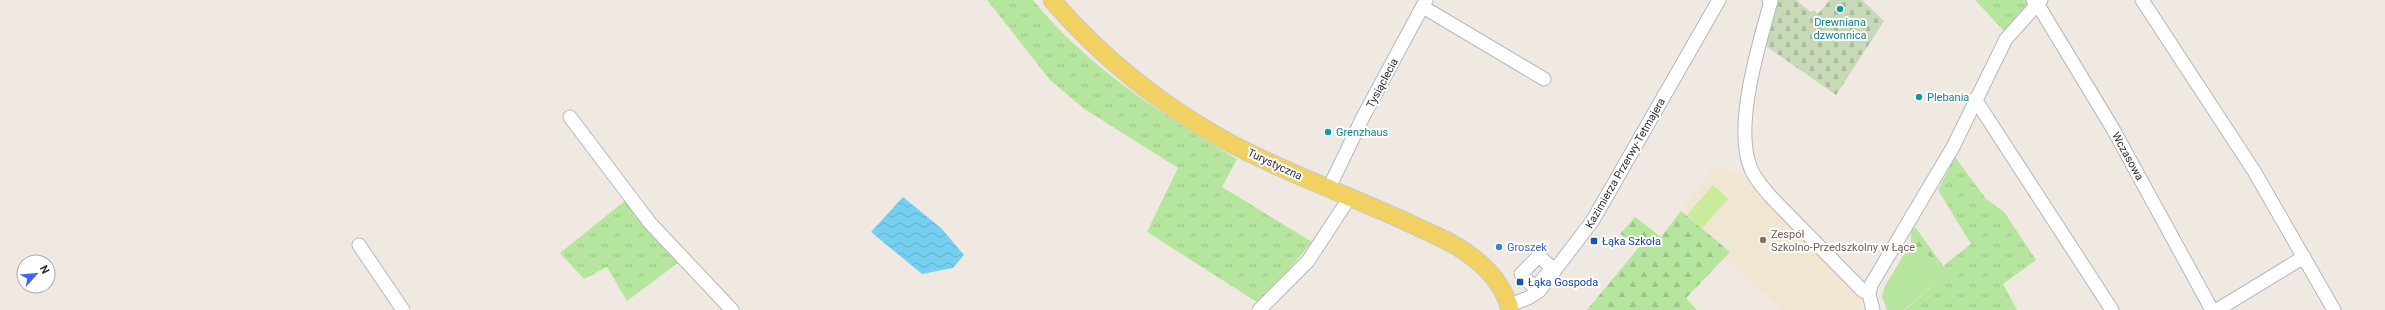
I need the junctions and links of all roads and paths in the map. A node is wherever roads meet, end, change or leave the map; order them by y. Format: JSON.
{"nodes":[{"id":1,"x":1052,"y":0,"type":"edge"},
{"id":2,"x":1719,"y":0,"type":"edge"},
{"id":3,"x":1769,"y":0,"type":"edge"},
{"id":4,"x":2142,"y":0,"type":"edge"},
{"id":5,"x":2037,"y":2,"type":"edge"},
{"id":6,"x":1424,"y":3,"type":"edge"},
{"id":7,"x":1544,"y":80,"type":"dead end"},
{"id":8,"x":1975,"y":99,"type":"junction"},
{"id":9,"x":570,"y":117,"type":"dead end"},
{"id":10,"x":1329,"y":188,"type":"junction"},
{"id":11,"x":1348,"y":196,"type":"junction"},
{"id":12,"x":359,"y":245,"type":"dead end"},
{"id":13,"x":2304,"y":257,"type":"junction"},
{"id":14,"x":1869,"y":294,"type":"junction"},
{"id":15,"x":1510,"y":307,"type":"edge"},
{"id":16,"x":404,"y":310,"type":"edge"},
{"id":17,"x":732,"y":310,"type":"edge"},
{"id":18,"x":1259,"y":310,"type":"edge"},
{"id":19,"x":1873,"y":310,"type":"edge"},
{"id":20,"x":2112,"y":310,"type":"edge"},
{"id":21,"x":2212,"y":310,"type":"edge"},
{"id":22,"x":2217,"y":310,"type":"edge"},
{"id":23,"x":2334,"y":310,"type":"edge"}],
"edges":[{"from":1,"to":10,"type":"main road","name":"Turystyczna"},
{"from":2,"to":15,"type":"street","name":"Kazimierza Przerwy-Tetmajera"},
{"from":3,"to":14,"type":"street"},
{"from":4,"to":13,"type":"street"},
{"from":5,"to":8,"type":"street"},
{"from":5,"to":21,"type":"street","name":"Wczasowa"},
{"from":6,"to":7,"type":"street"},
{"from":6,"to":10,"type":"street","name":"Tysiąclecia"},
{"from":8,"to":14,"type":"street"},
{"from":8,"to":20,"type":"street"},
{"from":9,"to":17,"type":"street"},
{"from":10,"to":11,"type":"main road","name":"Turystyczna"},
{"from":11,"to":15,"type":"main road","name":"Turystyczna"},
{"from":11,"to":18,"type":"street"},
{"from":12,"to":16,"type":"street"},
{"from":13,"to":22,"type":"street"},
{"from":13,"to":23,"type":"street"},
{"from":14,"to":19,"type":"street"}]}
